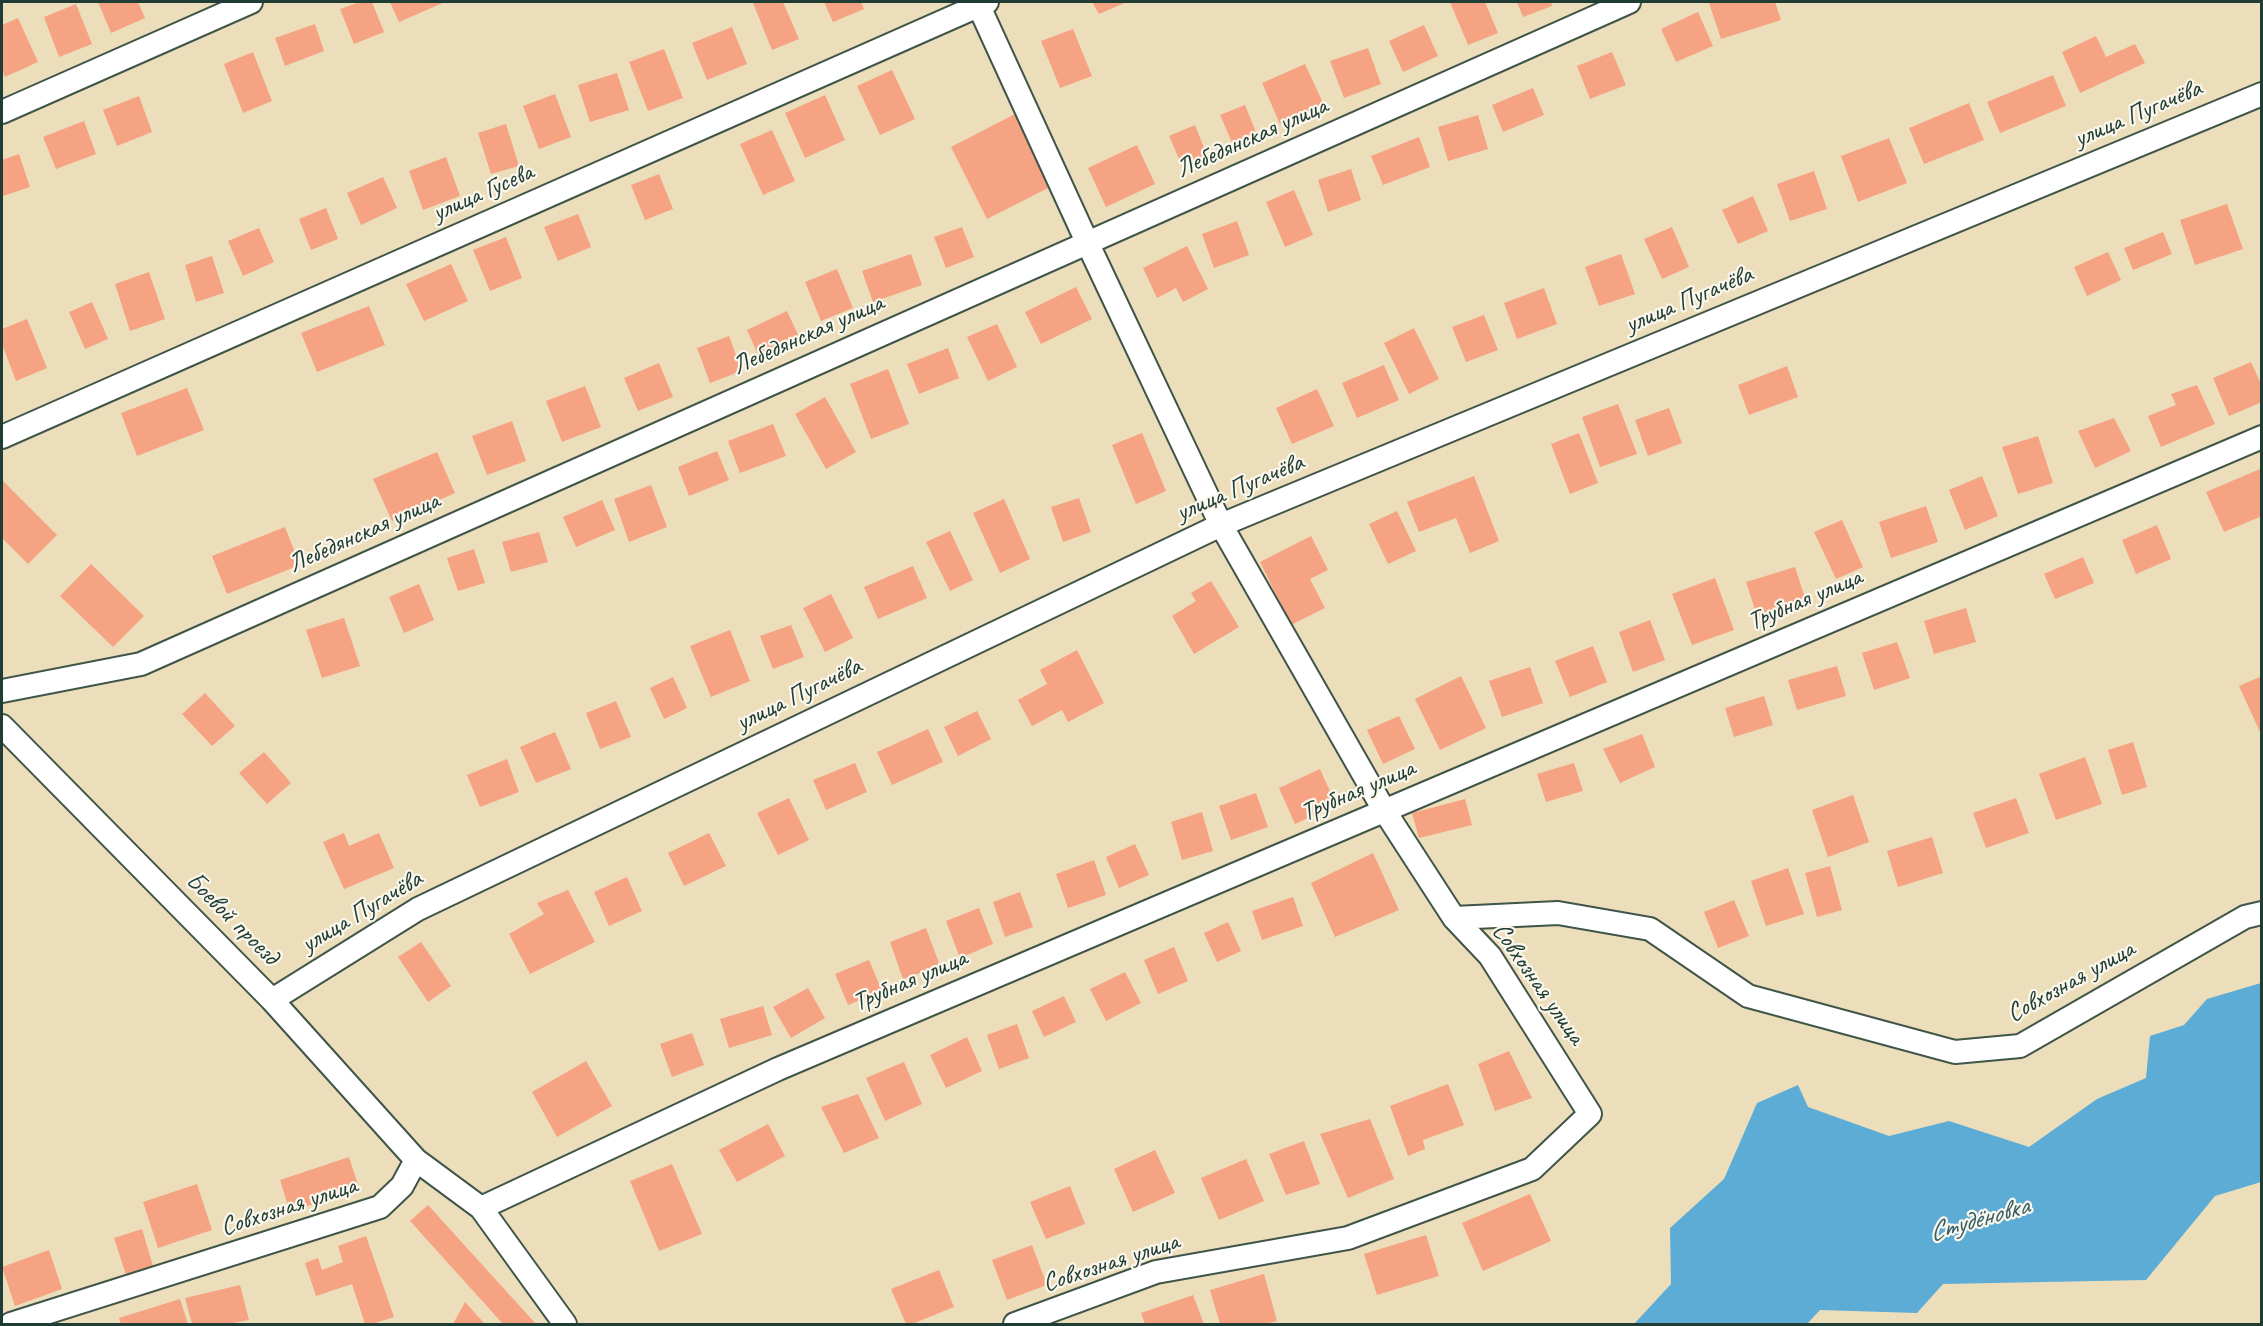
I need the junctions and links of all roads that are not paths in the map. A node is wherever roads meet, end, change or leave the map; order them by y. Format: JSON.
{"nodes":[{"id":1,"x":251,"y":2,"type":"edge"},
{"id":2,"x":1629,"y":2,"type":"edge"},
{"id":3,"x":981,"y":3,"type":"edge"},
{"id":4,"x":2262,"y":94,"type":"edge"},
{"id":5,"x":2,"y":112,"type":"edge"},
{"id":6,"x":1087,"y":242,"type":"junction"},
{"id":7,"x":2,"y":437,"type":"edge"},
{"id":8,"x":2262,"y":437,"type":"edge"},
{"id":9,"x":1221,"y":525,"type":"junction"},
{"id":10,"x":2,"y":691,"type":"edge"},
{"id":11,"x":2,"y":726,"type":"edge"},
{"id":12,"x":1384,"y":810,"type":"junction"},
{"id":13,"x":2262,"y":913,"type":"edge"},
{"id":14,"x":1454,"y":918,"type":"junction"},
{"id":15,"x":272,"y":1000,"type":"junction"},
{"id":16,"x":416,"y":1160,"type":"junction"},
{"id":17,"x":481,"y":1208,"type":"junction"},
{"id":18,"x":11,"y":1324,"type":"edge"},
{"id":19,"x":565,"y":1324,"type":"edge"},
{"id":20,"x":1015,"y":1324,"type":"edge"}],
"edges":[{"from":1,"to":5,"type":"street"},
{"from":2,"to":6,"type":"street","name":"Лебедянская улица"},
{"from":3,"to":6,"type":"street"},
{"from":3,"to":7,"type":"street","name":"улица Гусева"},
{"from":4,"to":9,"type":"street","name":"улица Пугачёва"},
{"from":6,"to":9,"type":"street"},
{"from":6,"to":10,"type":"street","name":"Лебедянская улица"},
{"from":8,"to":12,"type":"street","name":"Трубная улица"},
{"from":9,"to":12,"type":"street"},
{"from":9,"to":15,"type":"street","name":"улица Пугачёва"},
{"from":11,"to":15,"type":"street","name":"Боевой проезд"},
{"from":12,"to":14,"type":"street"},
{"from":12,"to":17,"type":"street","name":"Трубная улица"},
{"from":13,"to":14,"type":"street","name":"Совхозная улица"},
{"from":14,"to":20,"type":"street","name":"Совхозная улица"},
{"from":15,"to":16,"type":"street","name":"Боевой проезд"},
{"from":16,"to":17,"type":"street"},
{"from":16,"to":18,"type":"street","name":"Совхозная улица"},
{"from":17,"to":19,"type":"street"}]}
